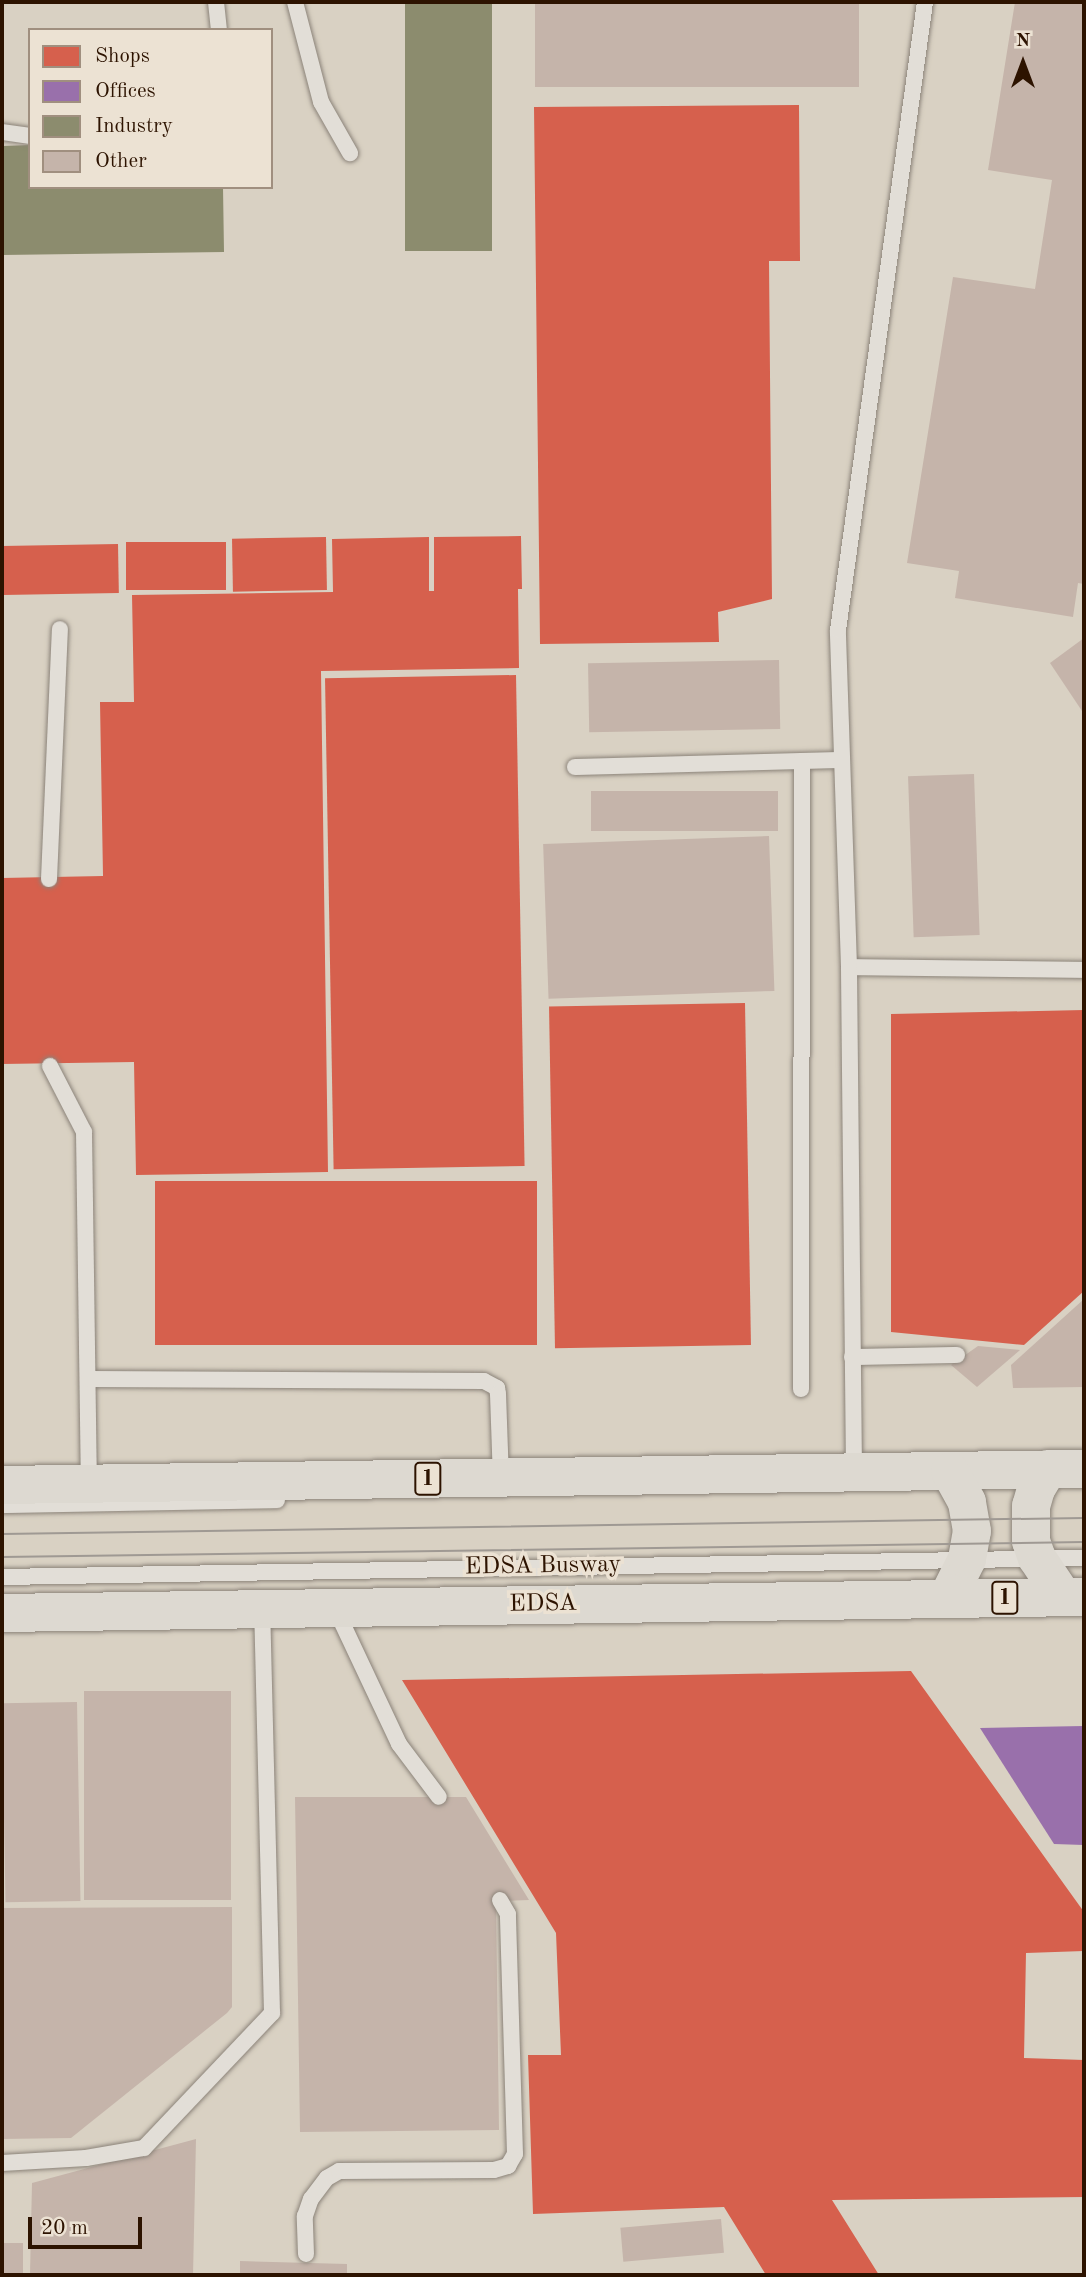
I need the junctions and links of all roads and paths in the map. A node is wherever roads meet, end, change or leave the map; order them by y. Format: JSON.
{"nodes":[{"id":1,"x":216,"y":2,"type":"edge"},
{"id":2,"x":295,"y":2,"type":"edge"},
{"id":3,"x":925,"y":2,"type":"edge"},
{"id":4,"x":219,"y":28,"type":"edge"},
{"id":5,"x":2,"y":132,"type":"edge"},
{"id":6,"x":28,"y":136,"type":"edge"},
{"id":7,"x":351,"y":153,"type":"dead end"},
{"id":8,"x":60,"y":629,"type":"dead end"},
{"id":9,"x":840,"y":760,"type":"junction"},
{"id":10,"x":802,"y":761,"type":"junction"},
{"id":11,"x":575,"y":767,"type":"dead end"},
{"id":12,"x":49,"y":879,"type":"dead end"},
{"id":13,"x":849,"y":967,"type":"junction"},
{"id":14,"x":1084,"y":970,"type":"edge"},
{"id":15,"x":50,"y":1066,"type":"dead end"},
{"id":16,"x":957,"y":1355,"type":"dead end"},
{"id":17,"x":852,"y":1357,"type":"junction"},
{"id":18,"x":89,"y":1379,"type":"junction"},
{"id":19,"x":801,"y":1389,"type":"dead end"},
{"id":20,"x":854,"y":1472,"type":"junction"},
{"id":21,"x":501,"y":1478,"type":"junction"},
{"id":22,"x":1050,"y":1481,"type":"edge"},
{"id":23,"x":89,"y":1484,"type":"junction"},
{"id":24,"x":955,"y":1484,"type":"junction"},
{"id":25,"x":2,"y":1485,"type":"edge"},
{"id":26,"x":294,"y":1500,"type":"dead end"},
{"id":27,"x":2,"y":1505,"type":"edge"},
{"id":28,"x":1037,"y":1558,"type":"junction"},
{"id":29,"x":1084,"y":1558,"type":"edge"},
{"id":30,"x":967,"y":1559,"type":"junction"},
{"id":31,"x":2,"y":1577,"type":"edge"},
{"id":32,"x":1074,"y":1597,"type":"edge"},
{"id":33,"x":947,"y":1599,"type":"junction"},
{"id":34,"x":262,"y":1609,"type":"junction"},
{"id":35,"x":336,"y":1609,"type":"junction"},
{"id":36,"x":2,"y":1613,"type":"edge"},
{"id":37,"x":439,"y":1797,"type":"dead end"},
{"id":38,"x":500,"y":1900,"type":"dead end"},
{"id":39,"x":2,"y":2163,"type":"edge"},
{"id":40,"x":306,"y":2254,"type":"dead end"}],
"edges":[{"from":1,"to":4,"type":"lane"},
{"from":2,"to":7,"type":"lane"},
{"from":3,"to":9,"type":"lane"},
{"from":5,"to":6,"type":"lane"},
{"from":8,"to":12,"type":"lane"},
{"from":9,"to":10,"type":"lane"},
{"from":9,"to":13,"type":"lane"},
{"from":10,"to":11,"type":"lane"},
{"from":10,"to":19,"type":"lane"},
{"from":13,"to":14,"type":"lane"},
{"from":13,"to":17,"type":"lane"},
{"from":15,"to":18,"type":"lane"},
{"from":16,"to":17,"type":"lane"},
{"from":17,"to":20,"type":"lane"},
{"from":18,"to":21,"type":"lane"},
{"from":18,"to":23,"type":"lane"},
{"from":20,"to":21,"type":"highway","number":"1"},
{"from":20,"to":24,"type":"highway","number":"1"},
{"from":21,"to":23,"type":"highway","number":"1"},
{"from":22,"to":24,"type":"highway","number":"1"},
{"from":22,"to":28,"type":"highway"},
{"from":23,"to":25,"type":"highway","number":"1"},
{"from":24,"to":30,"type":"highway"},
{"from":26,"to":27,"type":"lane"},
{"from":28,"to":29,"type":"lane","name":"EDSA Busway"},
{"from":28,"to":30,"type":"lane","name":"EDSA Busway"},
{"from":28,"to":32,"type":"highway"},
{"from":30,"to":31,"type":"lane","name":"EDSA Busway"},
{"from":30,"to":33,"type":"highway"},
{"from":32,"to":33,"type":"highway","name":"EDSA","number":"1"},
{"from":33,"to":35,"type":"highway","name":"EDSA","number":"1"},
{"from":34,"to":35,"type":"highway","name":"EDSA","number":"1"},
{"from":34,"to":36,"type":"highway","name":"EDSA","number":"1"},
{"from":34,"to":39,"type":"lane"},
{"from":35,"to":37,"type":"lane"},
{"from":38,"to":40,"type":"lane"}]}
